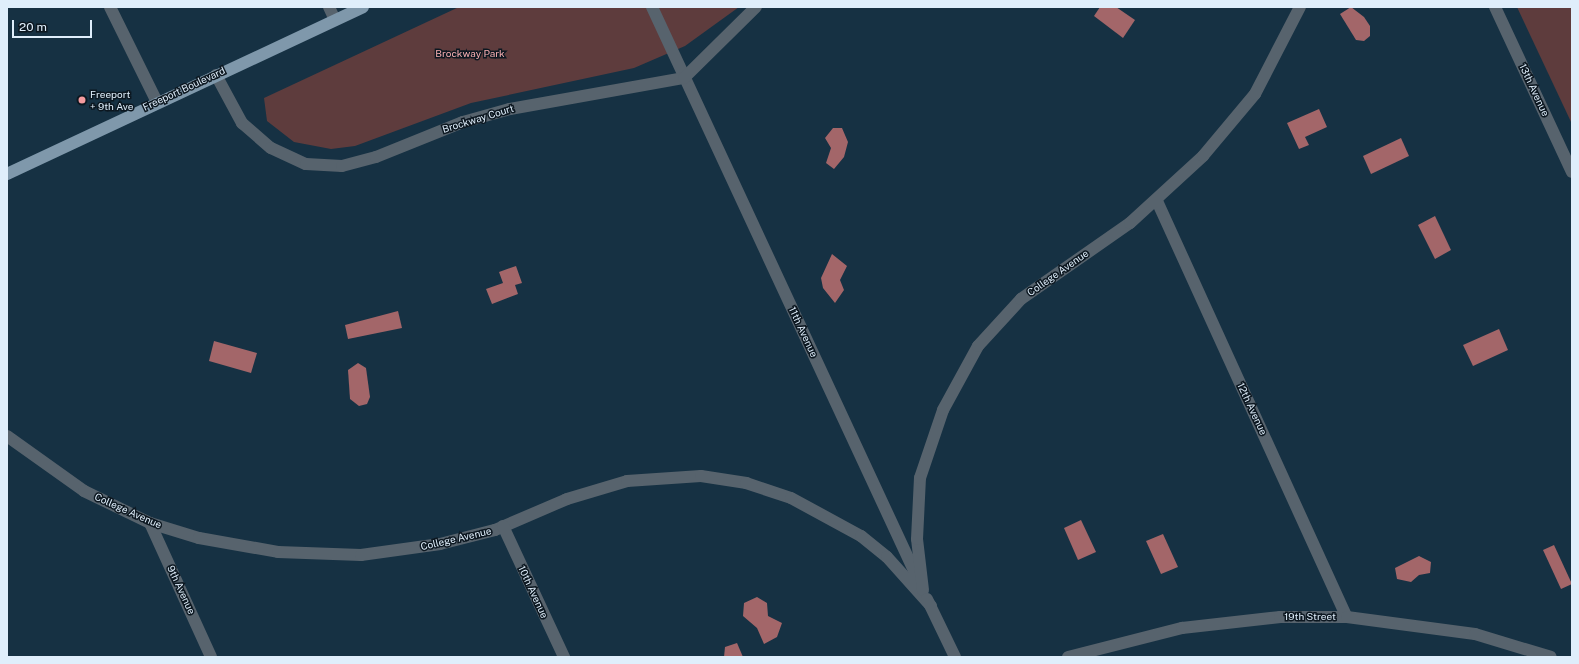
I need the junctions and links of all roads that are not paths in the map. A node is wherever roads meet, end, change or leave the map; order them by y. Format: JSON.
{"nodes":[{"id":1,"x":110,"y":7,"type":"edge"},
{"id":2,"x":329,"y":7,"type":"edge"},
{"id":3,"x":363,"y":7,"type":"edge"},
{"id":4,"x":652,"y":7,"type":"edge"},
{"id":5,"x":756,"y":7,"type":"edge"},
{"id":6,"x":1300,"y":7,"type":"edge"},
{"id":7,"x":1495,"y":7,"type":"edge"},
{"id":8,"x":336,"y":20,"type":"junction"},
{"id":9,"x":216,"y":75,"type":"junction"},
{"id":10,"x":684,"y":78,"type":"junction"},
{"id":11,"x":157,"y":102,"type":"junction"},
{"id":12,"x":1572,"y":172,"type":"edge"},
{"id":13,"x":7,"y":174,"type":"edge"},
{"id":14,"x":1157,"y":201,"type":"junction"},
{"id":15,"x":7,"y":436,"type":"edge"},
{"id":16,"x":150,"y":523,"type":"junction"},
{"id":17,"x":503,"y":526,"type":"junction"},
{"id":18,"x":923,"y":590,"type":"junction"},
{"id":19,"x":931,"y":606,"type":"junction"},
{"id":20,"x":1347,"y":617,"type":"junction"},
{"id":21,"x":212,"y":657,"type":"edge"},
{"id":22,"x":564,"y":657,"type":"edge"},
{"id":23,"x":955,"y":657,"type":"edge"},
{"id":24,"x":1068,"y":657,"type":"edge"},
{"id":25,"x":1551,"y":657,"type":"edge"}],
"edges":[{"from":1,"to":11,"type":"street"},
{"from":2,"to":8,"type":"street"},
{"from":3,"to":8,"type":"main road","name":"Freeport Boulevard"},
{"from":4,"to":10,"type":"street","name":"11th Avenue"},
{"from":5,"to":10,"type":"street"},
{"from":6,"to":14,"type":"street","name":"College Avenue"},
{"from":7,"to":12,"type":"street","name":"13th Avenue"},
{"from":8,"to":9,"type":"main road","name":"Freeport Boulevard"},
{"from":9,"to":10,"type":"street","name":"Brockway Court"},
{"from":9,"to":11,"type":"main road","name":"Freeport Boulevard"},
{"from":10,"to":18,"type":"street","name":"11th Avenue"},
{"from":11,"to":13,"type":"main road","name":"Freeport Boulevard"},
{"from":14,"to":18,"type":"street","name":"College Avenue"},
{"from":14,"to":20,"type":"street","name":"12th Avenue"},
{"from":15,"to":16,"type":"street","name":"College Avenue"},
{"from":16,"to":17,"type":"street","name":"College Avenue"},
{"from":16,"to":21,"type":"street","name":"9th Avenue"},
{"from":17,"to":19,"type":"street","name":"College Avenue"},
{"from":17,"to":22,"type":"street","name":"10th Avenue"},
{"from":18,"to":19,"type":"street","name":"11th Avenue"},
{"from":19,"to":23,"type":"street","name":"11th Avenue"},
{"from":20,"to":24,"type":"street","name":"19th Street"},
{"from":20,"to":25,"type":"street","name":"19th Street"}]}
